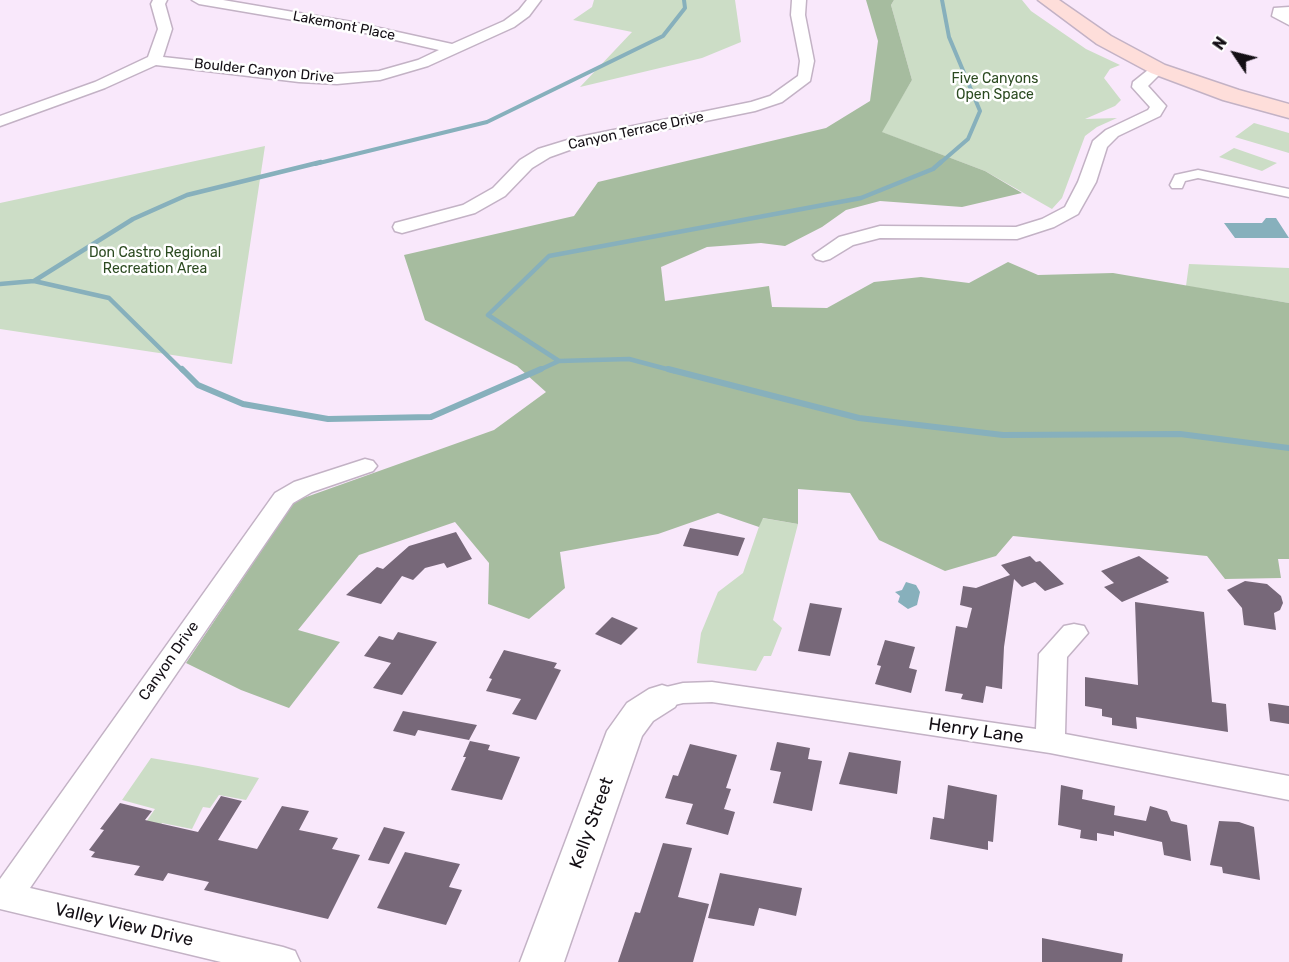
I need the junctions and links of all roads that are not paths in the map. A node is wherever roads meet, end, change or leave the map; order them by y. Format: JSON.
{"nodes":[{"id":1,"x":160,"y":0,"type":"edge"},
{"id":2,"x":199,"y":0,"type":"edge"},
{"id":3,"x":529,"y":0,"type":"edge"},
{"id":4,"x":799,"y":0,"type":"edge"},
{"id":5,"x":1047,"y":0,"type":"edge"},
{"id":6,"x":1289,"y":11,"type":"edge"},
{"id":7,"x":1289,"y":21,"type":"edge"},
{"id":8,"x":453,"y":49,"type":"junction"},
{"id":9,"x":154,"y":60,"type":"junction"},
{"id":10,"x":1158,"y":69,"type":"junction"},
{"id":11,"x":1289,"y":111,"type":"edge"},
{"id":12,"x":0,"y":121,"type":"edge"},
{"id":13,"x":1177,"y":185,"type":"dead end"},
{"id":14,"x":1289,"y":193,"type":"edge"},
{"id":15,"x":402,"y":227,"type":"dead end"},
{"id":16,"x":823,"y":255,"type":"dead end"},
{"id":17,"x":365,"y":466,"type":"dead end"},
{"id":18,"x":1074,"y":633,"type":"dead end"},
{"id":19,"x":662,"y":698,"type":"joint"},
{"id":20,"x":1050,"y":742,"type":"junction"},
{"id":21,"x":1289,"y":788,"type":"edge"},
{"id":22,"x":3,"y":896,"type":"edge"},
{"id":23,"x":283,"y":962,"type":"edge"},
{"id":24,"x":543,"y":962,"type":"edge"}],
"edges":[{"from":1,"to":9,"type":"street"},
{"from":2,"to":8,"type":"street","name":"Lakemont Place"},
{"from":3,"to":8,"type":"street","name":"Boulder Canyon Drive"},
{"from":4,"to":15,"type":"street","name":"Canyon Terrace Drive"},
{"from":5,"to":10,"type":"main road"},
{"from":6,"to":7,"type":"street"},
{"from":8,"to":9,"type":"street","name":"Boulder Canyon Drive"},
{"from":9,"to":12,"type":"street"},
{"from":10,"to":11,"type":"main road"},
{"from":10,"to":16,"type":"street"},
{"from":13,"to":14,"type":"street"},
{"from":17,"to":22,"type":"street","name":"Canyon Drive"},
{"from":18,"to":20,"type":"street"},
{"from":19,"to":20,"type":"street","name":"Henry Lane"},
{"from":19,"to":24,"type":"street","name":"Kelly Street"},
{"from":20,"to":21,"type":"street","name":"Henry Lane"},
{"from":22,"to":23,"type":"street","name":"Valley View Drive"}]}
